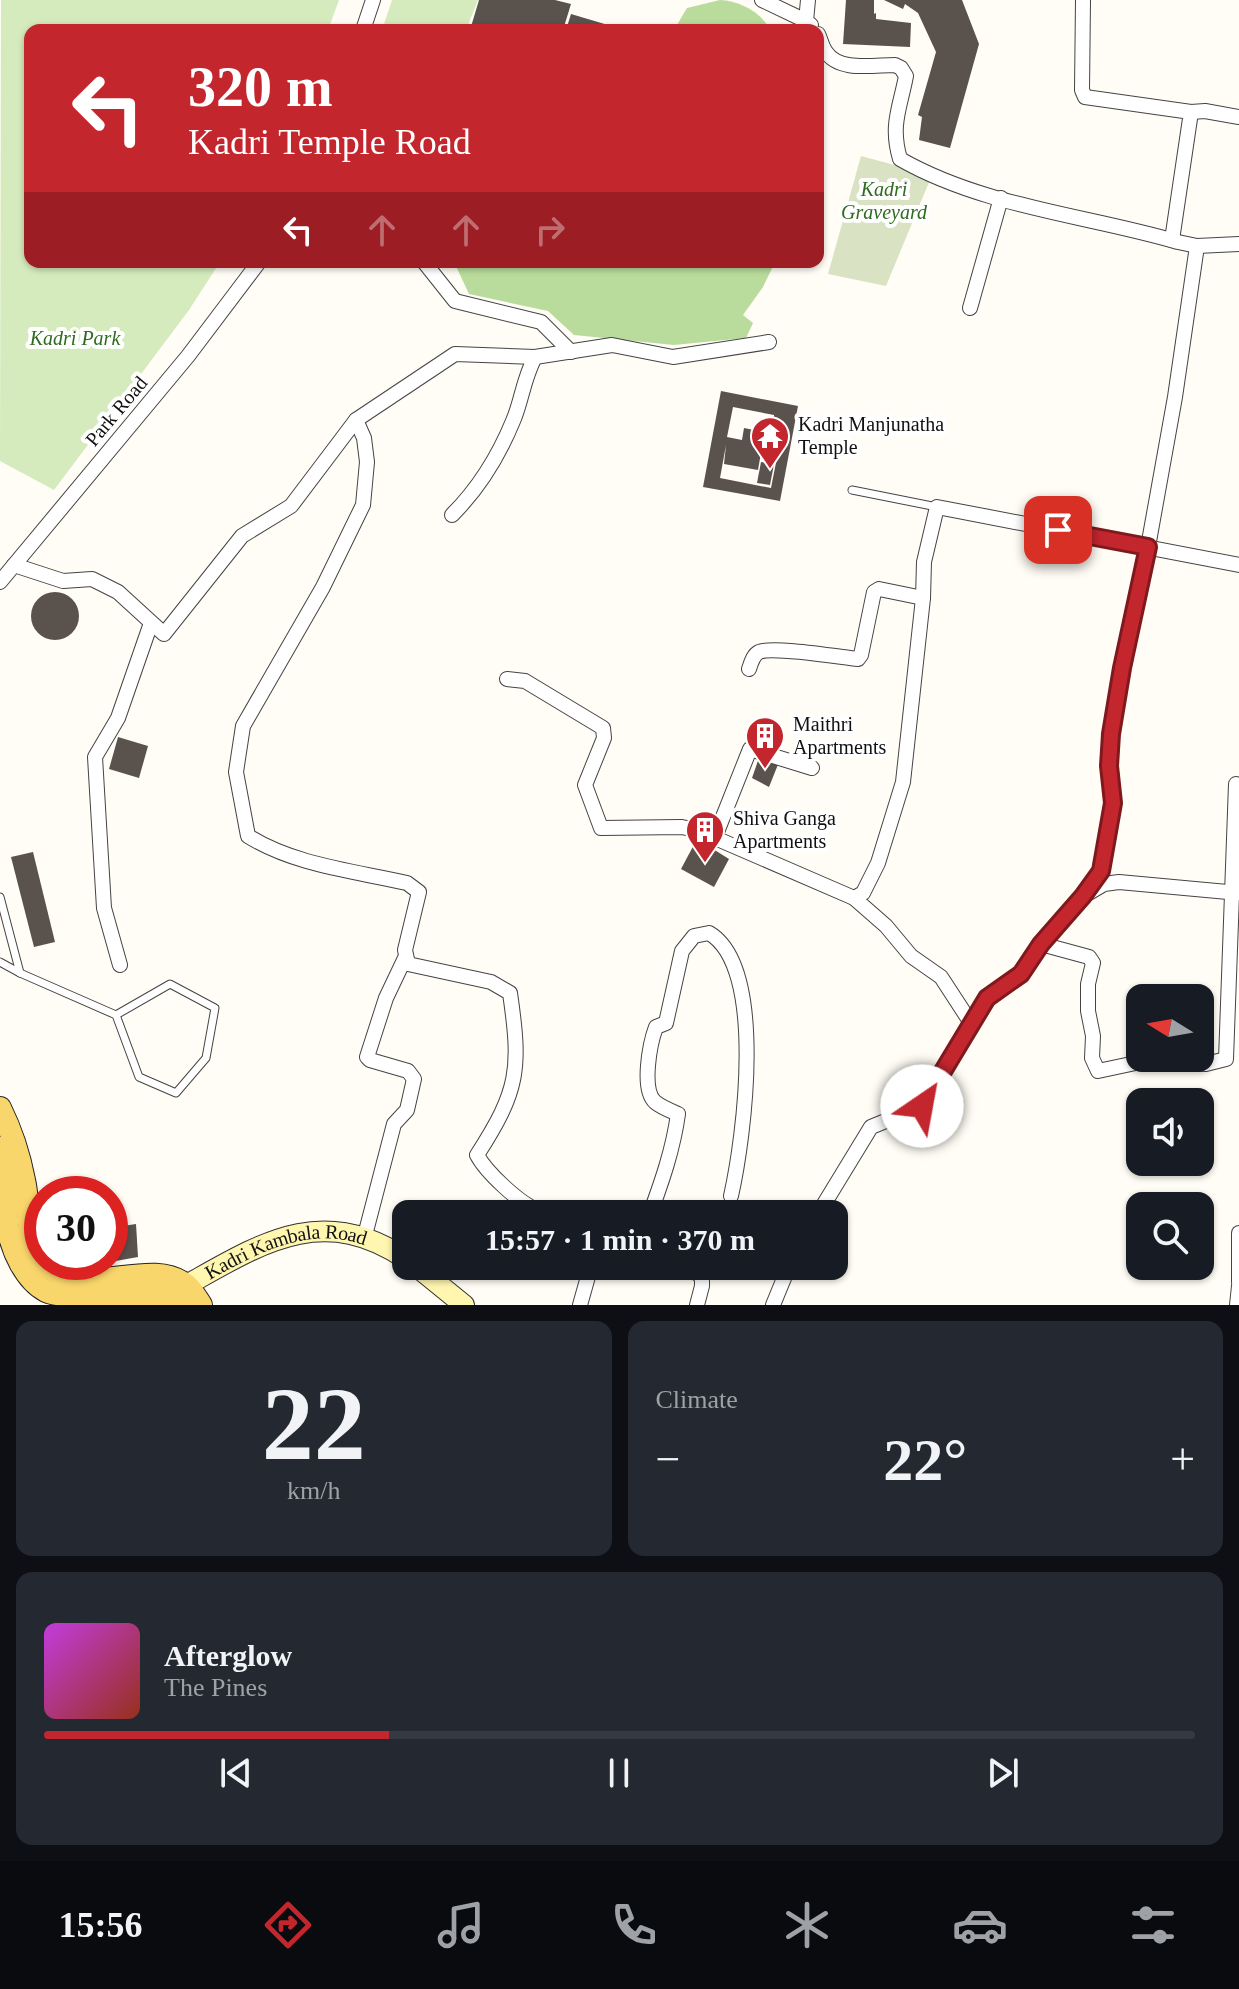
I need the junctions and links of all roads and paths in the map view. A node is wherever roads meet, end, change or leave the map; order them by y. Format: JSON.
{"nodes":[{"id":1,"x":373,"y":0,"type":"edge"},
{"id":2,"x":762,"y":0,"type":"edge"},
{"id":3,"x":808,"y":0,"type":"edge"},
{"id":4,"x":1083,"y":0,"type":"edge"},
{"id":5,"x":365,"y":24,"type":"edge"},
{"id":6,"x":806,"y":24,"type":"edge"},
{"id":7,"x":812,"y":24,"type":"edge"},
{"id":8,"x":824,"y":50,"type":"edge"},
{"id":9,"x":1191,"y":112,"type":"junction"},
{"id":10,"x":1239,"y":117,"type":"edge"},
{"id":11,"x":1001,"y":198,"type":"junction"},
{"id":12,"x":1172,"y":240,"type":"junction"},
{"id":13,"x":1239,"y":244,"type":"edge"},
{"id":14,"x":1197,"y":246,"type":"junction"},
{"id":15,"x":254,"y":268,"type":"edge"},
{"id":16,"x":429,"y":268,"type":"edge"},
{"id":17,"x":970,"y":308,"type":"dead end"},
{"id":18,"x":769,"y":342,"type":"dead end"},
{"id":19,"x":571,"y":352,"type":"junction"},
{"id":20,"x":535,"y":357,"type":"junction"},
{"id":21,"x":356,"y":420,"type":"junction"},
{"id":22,"x":852,"y":490,"type":"dead end"},
{"id":23,"x":937,"y":507,"type":"junction"},
{"id":24,"x":452,"y":515,"type":"dead end"},
{"id":25,"x":1148,"y":547,"type":"junction"},
{"id":26,"x":14,"y":565,"type":"junction"},
{"id":27,"x":1239,"y":565,"type":"edge"},
{"id":28,"x":0,"y":582,"type":"edge"},
{"id":29,"x":923,"y":598,"type":"junction"},
{"id":30,"x":151,"y":623,"type":"junction"},
{"id":31,"x":749,"y":669,"type":"dead end"},
{"id":32,"x":507,"y":679,"type":"dead end"},
{"id":33,"x":812,"y":768,"type":"dead end"},
{"id":34,"x":1236,"y":784,"type":"dead end"},
{"id":35,"x":715,"y":837,"type":"junction"},
{"id":36,"x":1234,"y":893,"type":"edge"},
{"id":37,"x":1083,"y":896,"type":"junction"},
{"id":38,"x":0,"y":897,"type":"edge"},
{"id":39,"x":854,"y":898,"type":"junction"},
{"id":40,"x":1041,"y":944,"type":"junction"},
{"id":41,"x":405,"y":958,"type":"junction"},
{"id":42,"x":0,"y":962,"type":"edge"},
{"id":43,"x":120,"y":965,"type":"dead end"},
{"id":44,"x":20,"y":973,"type":"junction"},
{"id":45,"x":116,"y":1015,"type":"junction"},
{"id":46,"x":971,"y":1023,"type":"junction"},
{"id":47,"x":0,"y":1108,"type":"edge"},
{"id":48,"x":0,"y":1148,"type":"edge"},
{"id":49,"x":24,"y":1180,"type":"edge"},
{"id":50,"x":731,"y":1196,"type":"dead end"},
{"id":51,"x":523,"y":1200,"type":"edge"},
{"id":52,"x":655,"y":1200,"type":"edge"},
{"id":53,"x":827,"y":1200,"type":"edge"},
{"id":54,"x":1239,"y":1233,"type":"edge"},
{"id":55,"x":364,"y":1239,"type":"junction"},
{"id":56,"x":392,"y":1252,"type":"edge"},
{"id":57,"x":128,"y":1277,"type":"edge"},
{"id":58,"x":433,"y":1280,"type":"edge"},
{"id":59,"x":587,"y":1280,"type":"edge"},
{"id":60,"x":702,"y":1280,"type":"edge"},
{"id":61,"x":783,"y":1280,"type":"edge"},
{"id":62,"x":1239,"y":1284,"type":"edge"},
{"id":63,"x":176,"y":1295,"type":"edge"},
{"id":64,"x":201,"y":1305,"type":"edge"},
{"id":65,"x":464,"y":1305,"type":"edge"},
{"id":66,"x":580,"y":1305,"type":"edge"},
{"id":67,"x":697,"y":1305,"type":"edge"},
{"id":68,"x":773,"y":1305,"type":"edge"},
{"id":69,"x":1237,"y":1305,"type":"edge"}],
"edges":[{"from":1,"to":5,"type":"street"},
{"from":2,"to":6,"type":"street"},
{"from":3,"to":7,"type":"street"},
{"from":4,"to":9,"type":"street"},
{"from":8,"to":11,"type":"street"},
{"from":9,"to":10,"type":"street"},
{"from":9,"to":12,"type":"street"},
{"from":11,"to":12,"type":"street"},
{"from":11,"to":17,"type":"street"},
{"from":12,"to":14,"type":"street"},
{"from":13,"to":14,"type":"street"},
{"from":14,"to":25,"type":"street"},
{"from":15,"to":26,"type":"street","name":"Park Road"},
{"from":16,"to":19,"type":"street"},
{"from":18,"to":19,"type":"street"},
{"from":19,"to":20,"type":"street"},
{"from":20,"to":21,"type":"street"},
{"from":20,"to":24,"type":"street"},
{"from":21,"to":30,"type":"street"},
{"from":21,"to":41,"type":"street"},
{"from":22,"to":23,"type":"lane"},
{"from":23,"to":25,"type":"street"},
{"from":23,"to":29,"type":"street"},
{"from":25,"to":27,"type":"street"},
{"from":25,"to":37,"type":"street"},
{"from":26,"to":28,"type":"street","name":"Park Road"},
{"from":26,"to":30,"type":"street"},
{"from":29,"to":31,"type":"street"},
{"from":29,"to":39,"type":"street"},
{"from":30,"to":43,"type":"street"},
{"from":32,"to":35,"type":"street"},
{"from":33,"to":35,"type":"street"},
{"from":34,"to":36,"type":"street"},
{"from":35,"to":39,"type":"street"},
{"from":36,"to":37,"type":"street"},
{"from":36,"to":40,"type":"street"},
{"from":37,"to":40,"type":"street"},
{"from":38,"to":44,"type":"lane"},
{"from":39,"to":46,"type":"street"},
{"from":40,"to":46,"type":"street"},
{"from":41,"to":51,"type":"street"},
{"from":41,"to":55,"type":"street"},
{"from":42,"to":44,"type":"lane"},
{"from":44,"to":45,"type":"lane"},
{"from":45,"to":45,"type":"lane"},
{"from":46,"to":53,"type":"street"},
{"from":47,"to":49,"type":"main road"},
{"from":48,"to":63,"type":"main road"},
{"from":50,"to":52,"type":"street"},
{"from":54,"to":62,"type":"street"},
{"from":55,"to":56,"type":"street","name":"Kadri Kambala Road"},
{"from":55,"to":63,"type":"street","name":"Kadri Kambala Road"},
{"from":57,"to":63,"type":"main road"},
{"from":58,"to":65,"type":"street"},
{"from":59,"to":66,"type":"street"},
{"from":60,"to":67,"type":"street"},
{"from":61,"to":68,"type":"street"},
{"from":62,"to":69,"type":"street"},
{"from":63,"to":64,"type":"main road"}]}
